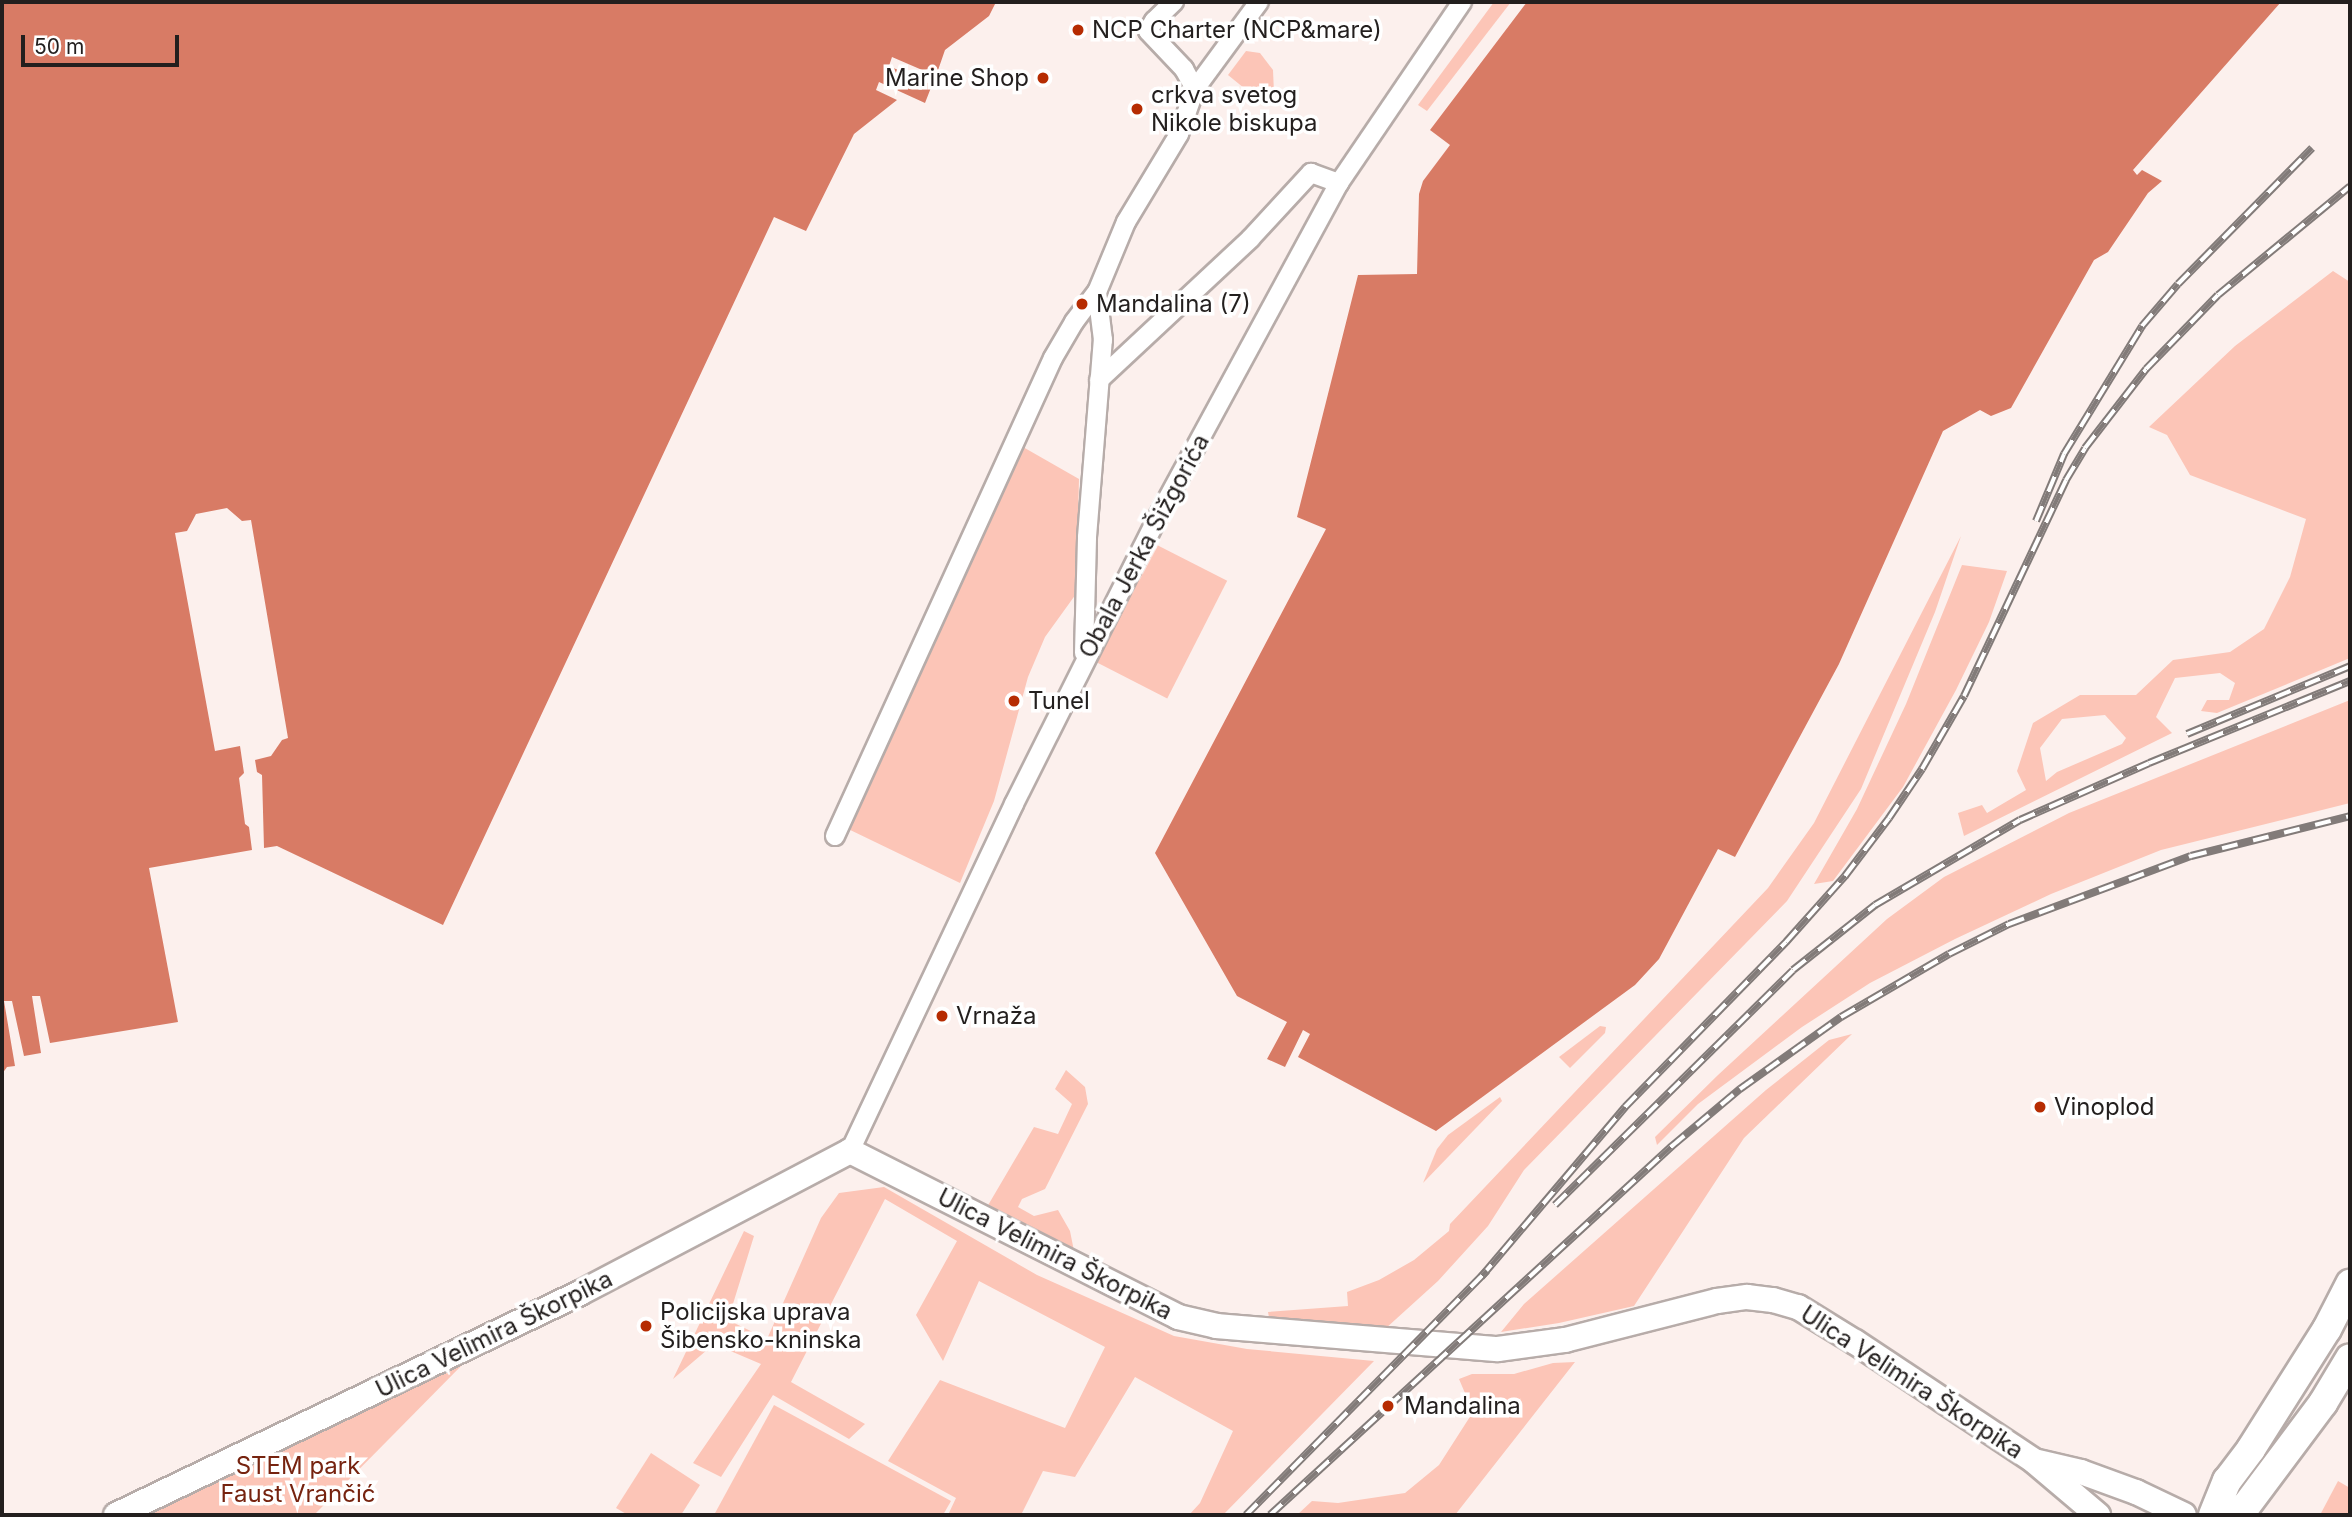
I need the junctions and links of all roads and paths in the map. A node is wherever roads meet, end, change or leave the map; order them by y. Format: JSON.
{"nodes":[{"id":1,"x":1174,"y":2,"type":"edge"},
{"id":2,"x":1259,"y":2,"type":"edge"},
{"id":3,"x":1462,"y":2,"type":"edge"},
{"id":4,"x":1195,"y":89,"type":"junction"},
{"id":5,"x":1339,"y":183,"type":"junction"},
{"id":6,"x":1097,"y":292,"type":"junction"},
{"id":7,"x":1099,"y":380,"type":"junction"},
{"id":8,"x":1084,"y":658,"type":"junction"},
{"id":9,"x":835,"y":836,"type":"dead end"},
{"id":10,"x":850,"y":1151,"type":"junction"},
{"id":11,"x":2350,"y":1284,"type":"edge"},
{"id":12,"x":2350,"y":1358,"type":"edge"},
{"id":13,"x":2034,"y":1461,"type":"junction"},
{"id":14,"x":116,"y":1515,"type":"edge"},
{"id":15,"x":2098,"y":1515,"type":"edge"},
{"id":16,"x":2184,"y":1515,"type":"edge"},
{"id":17,"x":2213,"y":1515,"type":"edge"},
{"id":18,"x":2231,"y":1515,"type":"edge"}],
"edges":[{"from":1,"to":4,"type":"street"},
{"from":2,"to":4,"type":"street"},
{"from":3,"to":5,"type":"street","name":"Obala Jerka Šižgorića"},
{"from":4,"to":6,"type":"street"},
{"from":5,"to":7,"type":"street"},
{"from":5,"to":8,"type":"street","name":"Obala Jerka Šižgorića"},
{"from":6,"to":7,"type":"street"},
{"from":6,"to":9,"type":"street"},
{"from":7,"to":8,"type":"street"},
{"from":8,"to":10,"type":"street","name":"Obala Jerka Šižgorića"},
{"from":10,"to":13,"type":"street","name":"Ulica Velimira Škorpika"},
{"from":10,"to":14,"type":"street","name":"Ulica Velimira Škorpika"},
{"from":11,"to":17,"type":"main road"},
{"from":12,"to":18,"type":"main road"},
{"from":13,"to":15,"type":"street","name":"Ulica Velimira Škorpika"},
{"from":13,"to":16,"type":"street","name":"Ulica Velimira Škorpika"}]}
